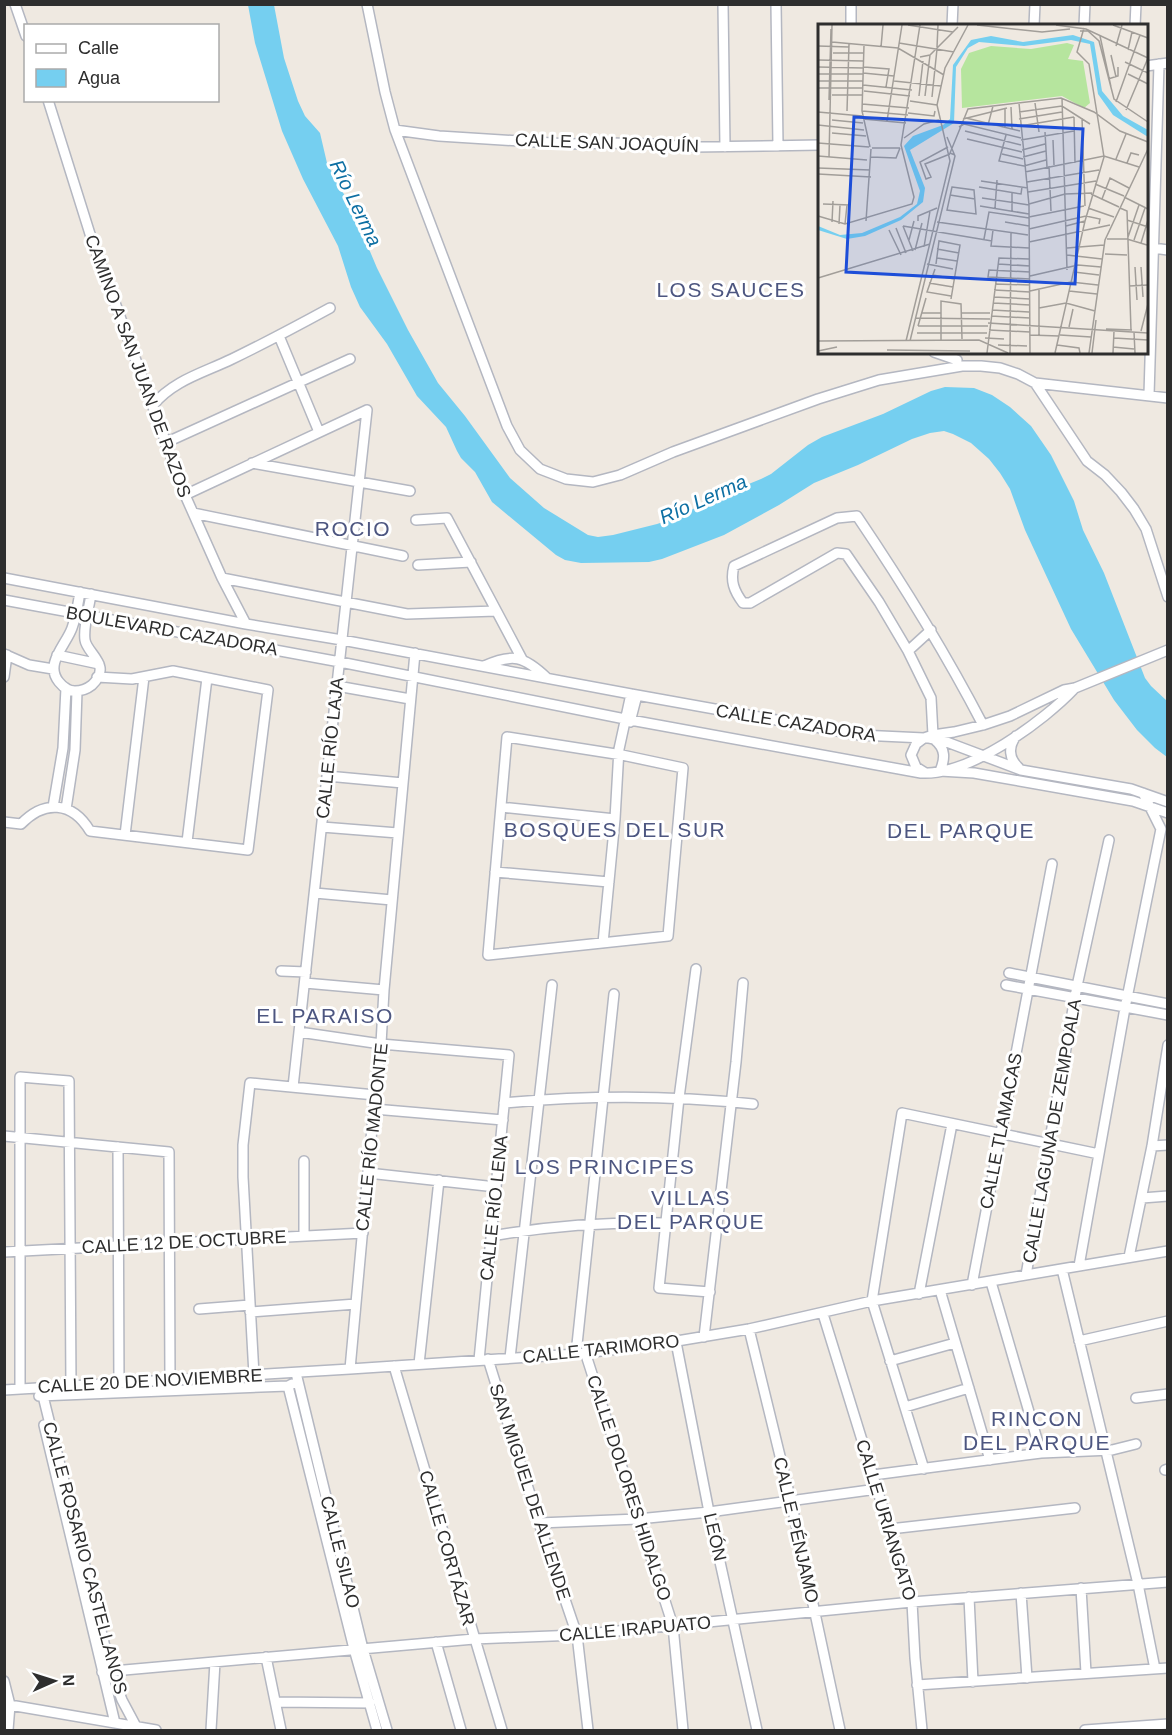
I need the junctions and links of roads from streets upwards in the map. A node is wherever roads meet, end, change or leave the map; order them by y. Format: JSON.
{"nodes":[{"id":1,"x":15,"y":4,"type":"edge"},
{"id":2,"x":367,"y":4,"type":"edge"},
{"id":3,"x":723,"y":4,"type":"edge"},
{"id":4,"x":776,"y":4,"type":"edge"},
{"id":5,"x":851,"y":4,"type":"edge"},
{"id":6,"x":953,"y":4,"type":"edge"},
{"id":7,"x":1035,"y":4,"type":"edge"},
{"id":8,"x":1085,"y":4,"type":"edge"},
{"id":9,"x":1136,"y":4,"type":"edge"},
{"id":10,"x":851,"y":24,"type":"edge"},
{"id":11,"x":952,"y":24,"type":"edge"},
{"id":12,"x":1034,"y":24,"type":"edge"},
{"id":13,"x":1084,"y":24,"type":"edge"},
{"id":14,"x":1135,"y":24,"type":"edge"},
{"id":15,"x":24,"y":30,"type":"edge"},
{"id":16,"x":1163,"y":64,"type":"edge"},
{"id":17,"x":1148,"y":66,"type":"edge"},
{"id":18,"x":49,"y":102,"type":"edge"},
{"id":19,"x":395,"y":130,"type":"junction"},
{"id":20,"x":818,"y":145,"type":"edge"},
{"id":21,"x":778,"y":146,"type":"junction"},
{"id":22,"x":725,"y":147,"type":"junction"},
{"id":23,"x":1153,"y":248,"type":"junction"},
{"id":24,"x":1167,"y":250,"type":"edge"},
{"id":25,"x":330,"y":308,"type":"dead end"},
{"id":26,"x":279,"y":336,"type":"junction"},
{"id":27,"x":940,"y":354,"type":"edge"},
{"id":28,"x":350,"y":359,"type":"dead end"},
{"id":29,"x":957,"y":360,"type":"edge"},
{"id":30,"x":298,"y":382,"type":"junction"},
{"id":31,"x":1035,"y":383,"type":"junction"},
{"id":32,"x":1149,"y":395,"type":"junction"},
{"id":33,"x":1167,"y":398,"type":"edge"},
{"id":34,"x":153,"y":405,"type":"junction"},
{"id":35,"x":319,"y":432,"type":"junction"},
{"id":36,"x":165,"y":442,"type":"junction"},
{"id":37,"x":252,"y":463,"type":"junction"},
{"id":38,"x":359,"y":482,"type":"junction"},
{"id":39,"x":410,"y":491,"type":"dead end"},
{"id":40,"x":185,"y":495,"type":"junction"},
{"id":41,"x":193,"y":513,"type":"junction"},
{"id":42,"x":416,"y":520,"type":"dead end"},
{"id":43,"x":352,"y":546,"type":"junction"},
{"id":44,"x":403,"y":556,"type":"dead end"},
{"id":45,"x":471,"y":562,"type":"junction"},
{"id":46,"x":418,"y":565,"type":"dead end"},
{"id":47,"x":4,"y":578,"type":"edge"},
{"id":48,"x":222,"y":578,"type":"junction"},
{"id":49,"x":80,"y":592,"type":"junction"},
{"id":50,"x":91,"y":594,"type":"junction"},
{"id":51,"x":1167,"y":597,"type":"edge"},
{"id":52,"x":4,"y":600,"type":"edge"},
{"id":53,"x":346,"y":602,"type":"junction"},
{"id":54,"x":496,"y":611,"type":"junction"},
{"id":55,"x":76,"y":613,"type":"junction"},
{"id":56,"x":88,"y":615,"type":"junction"},
{"id":57,"x":246,"y":624,"type":"junction"},
{"id":58,"x":931,"y":630,"type":"junction"},
{"id":59,"x":342,"y":640,"type":"junction"},
{"id":60,"x":1167,"y":650,"type":"edge"},
{"id":61,"x":908,"y":651,"type":"junction"},
{"id":62,"x":415,"y":653,"type":"junction"},
{"id":63,"x":6,"y":654,"type":"edge"},
{"id":64,"x":57,"y":656,"type":"junction"},
{"id":65,"x":522,"y":659,"type":"junction"},
{"id":66,"x":340,"y":662,"type":"junction"},
{"id":67,"x":99,"y":664,"type":"junction"},
{"id":68,"x":484,"y":666,"type":"junction"},
{"id":69,"x":53,"y":669,"type":"junction"},
{"id":70,"x":412,"y":676,"type":"junction"},
{"id":71,"x":4,"y":677,"type":"edge"},
{"id":72,"x":97,"y":677,"type":"junction"},
{"id":73,"x":144,"y":678,"type":"junction"},
{"id":74,"x":207,"y":678,"type":"junction"},
{"id":75,"x":547,"y":678,"type":"junction"},
{"id":76,"x":337,"y":686,"type":"junction"},
{"id":77,"x":66,"y":688,"type":"junction"},
{"id":78,"x":1075,"y":688,"type":"junction"},
{"id":79,"x":77,"y":691,"type":"junction"},
{"id":80,"x":634,"y":695,"type":"junction"},
{"id":81,"x":410,"y":699,"type":"junction"},
{"id":82,"x":627,"y":720,"type":"junction"},
{"id":83,"x":983,"y":725,"type":"junction"},
{"id":84,"x":1016,"y":736,"type":"junction"},
{"id":85,"x":931,"y":737,"type":"junction"},
{"id":86,"x":982,"y":756,"type":"junction"},
{"id":87,"x":620,"y":757,"type":"junction"},
{"id":88,"x":1021,"y":770,"type":"junction"},
{"id":89,"x":940,"y":771,"type":"junction"},
{"id":90,"x":926,"y":773,"type":"junction"},
{"id":91,"x":327,"y":776,"type":"junction"},
{"id":92,"x":403,"y":783,"type":"junction"},
{"id":93,"x":1143,"y":793,"type":"junction"},
{"id":94,"x":1167,"y":802,"type":"edge"},
{"id":95,"x":1149,"y":806,"type":"junction"},
{"id":96,"x":53,"y":807,"type":"junction"},
{"id":97,"x":501,"y":807,"type":"junction"},
{"id":98,"x":66,"y":809,"type":"junction"},
{"id":99,"x":1167,"y":813,"type":"edge"},
{"id":100,"x":615,"y":819,"type":"junction"},
{"id":101,"x":4,"y":822,"type":"edge"},
{"id":102,"x":322,"y":827,"type":"junction"},
{"id":103,"x":398,"y":833,"type":"junction"},
{"id":104,"x":125,"y":835,"type":"junction"},
{"id":105,"x":1109,"y":840,"type":"dead end"},
{"id":106,"x":187,"y":842,"type":"junction"},
{"id":107,"x":1052,"y":864,"type":"dead end"},
{"id":108,"x":495,"y":872,"type":"junction"},
{"id":109,"x":609,"y":882,"type":"junction"},
{"id":110,"x":315,"y":893,"type":"junction"},
{"id":111,"x":392,"y":900,"type":"junction"},
{"id":112,"x":603,"y":943,"type":"junction"},
{"id":113,"x":696,"y":969,"type":"dead end"},
{"id":114,"x":281,"y":971,"type":"dead end"},
{"id":115,"x":306,"y":972,"type":"junction"},
{"id":116,"x":1009,"y":973,"type":"dead end"},
{"id":117,"x":1030,"y":977,"type":"junction"},
{"id":118,"x":305,"y":983,"type":"junction"},
{"id":119,"x":743,"y":983,"type":"dead end"},
{"id":120,"x":552,"y":986,"type":"dead end"},
{"id":121,"x":1006,"y":986,"type":"dead end"},
{"id":122,"x":1077,"y":986,"type":"junction"},
{"id":123,"x":1028,"y":989,"type":"junction"},
{"id":124,"x":384,"y":990,"type":"junction"},
{"id":125,"x":614,"y":994,"type":"dead end"},
{"id":126,"x":1127,"y":996,"type":"junction"},
{"id":127,"x":1075,"y":998,"type":"junction"},
{"id":128,"x":1167,"y":1004,"type":"edge"},
{"id":129,"x":1125,"y":1008,"type":"junction"},
{"id":130,"x":1167,"y":1015,"type":"edge"},
{"id":131,"x":299,"y":1032,"type":"junction"},
{"id":132,"x":381,"y":1044,"type":"junction"},
{"id":133,"x":1167,"y":1045,"type":"edge"},
{"id":134,"x":293,"y":1087,"type":"junction"},
{"id":135,"x":375,"y":1095,"type":"junction"},
{"id":136,"x":603,"y":1097,"type":"junction"},
{"id":137,"x":679,"y":1098,"type":"junction"},
{"id":138,"x":539,"y":1100,"type":"junction"},
{"id":139,"x":731,"y":1102,"type":"junction"},
{"id":140,"x":504,"y":1103,"type":"junction"},
{"id":141,"x":753,"y":1104,"type":"dead end"},
{"id":142,"x":374,"y":1110,"type":"junction"},
{"id":143,"x":503,"y":1120,"type":"junction"},
{"id":144,"x":952,"y":1124,"type":"junction"},
{"id":145,"x":1000,"y":1134,"type":"junction"},
{"id":146,"x":4,"y":1136,"type":"edge"},
{"id":147,"x":20,"y":1138,"type":"junction"},
{"id":148,"x":69,"y":1143,"type":"junction"},
{"id":149,"x":1050,"y":1144,"type":"junction"},
{"id":150,"x":1167,"y":1145,"type":"edge"},
{"id":151,"x":1152,"y":1146,"type":"junction"},
{"id":152,"x":118,"y":1147,"type":"junction"},
{"id":153,"x":1099,"y":1154,"type":"junction"},
{"id":154,"x":304,"y":1161,"type":"dead end"},
{"id":155,"x":368,"y":1173,"type":"junction"},
{"id":156,"x":439,"y":1180,"type":"junction"},
{"id":157,"x":496,"y":1187,"type":"junction"},
{"id":158,"x":1167,"y":1196,"type":"edge"},
{"id":159,"x":1142,"y":1198,"type":"junction"},
{"id":160,"x":666,"y":1223,"type":"junction"},
{"id":161,"x":590,"y":1224,"type":"junction"},
{"id":162,"x":524,"y":1230,"type":"junction"},
{"id":163,"x":363,"y":1233,"type":"junction"},
{"id":164,"x":304,"y":1236,"type":"junction"},
{"id":165,"x":491,"y":1236,"type":"junction"},
{"id":166,"x":245,"y":1239,"type":"junction"},
{"id":167,"x":169,"y":1243,"type":"junction"},
{"id":168,"x":119,"y":1246,"type":"junction"},
{"id":169,"x":70,"y":1248,"type":"junction"},
{"id":170,"x":20,"y":1251,"type":"junction"},
{"id":171,"x":1167,"y":1251,"type":"edge"},
{"id":172,"x":4,"y":1252,"type":"edge"},
{"id":173,"x":1129,"y":1257,"type":"junction"},
{"id":174,"x":1079,"y":1266,"type":"junction"},
{"id":175,"x":1062,"y":1269,"type":"junction"},
{"id":176,"x":1026,"y":1275,"type":"junction"},
{"id":177,"x":991,"y":1282,"type":"junction"},
{"id":178,"x":972,"y":1285,"type":"junction"},
{"id":179,"x":940,"y":1290,"type":"junction"},
{"id":180,"x":710,"y":1292,"type":"junction"},
{"id":181,"x":919,"y":1294,"type":"junction"},
{"id":182,"x":872,"y":1301,"type":"junction"},
{"id":183,"x":356,"y":1304,"type":"junction"},
{"id":184,"x":200,"y":1309,"type":"dead end"},
{"id":185,"x":250,"y":1309,"type":"junction"},
{"id":186,"x":823,"y":1314,"type":"junction"},
{"id":187,"x":1167,"y":1321,"type":"edge"},
{"id":188,"x":749,"y":1329,"type":"junction"},
{"id":189,"x":704,"y":1337,"type":"junction"},
{"id":190,"x":1079,"y":1341,"type":"junction"},
{"id":191,"x":676,"y":1342,"type":"junction"},
{"id":192,"x":955,"y":1343,"type":"junction"},
{"id":193,"x":580,"y":1353,"type":"junction"},
{"id":194,"x":510,"y":1358,"type":"junction"},
{"id":195,"x":484,"y":1360,"type":"junction"},
{"id":196,"x":890,"y":1360,"type":"junction"},
{"id":197,"x":419,"y":1364,"type":"junction"},
{"id":198,"x":394,"y":1366,"type":"junction"},
{"id":199,"x":350,"y":1369,"type":"junction"},
{"id":200,"x":296,"y":1372,"type":"junction"},
{"id":201,"x":254,"y":1375,"type":"junction"},
{"id":202,"x":170,"y":1380,"type":"junction"},
{"id":203,"x":119,"y":1382,"type":"junction"},
{"id":204,"x":71,"y":1386,"type":"junction"},
{"id":205,"x":288,"y":1386,"type":"junction"},
{"id":206,"x":969,"y":1388,"type":"junction"},
{"id":207,"x":20,"y":1389,"type":"junction"},
{"id":208,"x":4,"y":1390,"type":"edge"},
{"id":209,"x":39,"y":1392,"type":"junction"},
{"id":210,"x":119,"y":1393,"type":"junction"},
{"id":211,"x":1167,"y":1394,"type":"edge"},
{"id":212,"x":1136,"y":1398,"type":"dead end"},
{"id":213,"x":905,"y":1407,"type":"junction"},
{"id":214,"x":1136,"y":1444,"type":"dead end"},
{"id":215,"x":1106,"y":1451,"type":"junction"},
{"id":216,"x":1041,"y":1453,"type":"junction"},
{"id":217,"x":990,"y":1460,"type":"junction"},
{"id":218,"x":924,"y":1469,"type":"junction"},
{"id":219,"x":873,"y":1476,"type":"junction"},
{"id":220,"x":877,"y":1489,"type":"junction"},
{"id":221,"x":791,"y":1501,"type":"junction"},
{"id":222,"x":1075,"y":1508,"type":"dead end"},
{"id":223,"x":709,"y":1512,"type":"junction"},
{"id":224,"x":638,"y":1519,"type":"junction"},
{"id":225,"x":539,"y":1523,"type":"junction"},
{"id":226,"x":890,"y":1529,"type":"junction"},
{"id":227,"x":1167,"y":1582,"type":"edge"},
{"id":228,"x":1138,"y":1584,"type":"junction"},
{"id":229,"x":1082,"y":1588,"type":"junction"},
{"id":230,"x":1021,"y":1593,"type":"junction"},
{"id":231,"x":969,"y":1597,"type":"junction"},
{"id":232,"x":912,"y":1602,"type":"junction"},
{"id":233,"x":814,"y":1611,"type":"junction"},
{"id":234,"x":733,"y":1620,"type":"junction"},
{"id":235,"x":673,"y":1626,"type":"junction"},
{"id":236,"x":577,"y":1635,"type":"junction"},
{"id":237,"x":474,"y":1639,"type":"junction"},
{"id":238,"x":436,"y":1642,"type":"junction"},
{"id":239,"x":358,"y":1649,"type":"junction"},
{"id":240,"x":266,"y":1657,"type":"junction"},
{"id":241,"x":215,"y":1662,"type":"junction"},
{"id":242,"x":1167,"y":1668,"type":"edge"},
{"id":243,"x":1155,"y":1669,"type":"junction"},
{"id":244,"x":107,"y":1671,"type":"junction"},
{"id":245,"x":1086,"y":1674,"type":"junction"},
{"id":246,"x":1027,"y":1678,"type":"junction"},
{"id":247,"x":4,"y":1681,"type":"edge"},
{"id":248,"x":973,"y":1682,"type":"junction"},
{"id":249,"x":917,"y":1686,"type":"junction"},
{"id":250,"x":276,"y":1702,"type":"junction"},
{"id":251,"x":7,"y":1704,"type":"edge"},
{"id":252,"x":370,"y":1704,"type":"junction"},
{"id":253,"x":88,"y":1719,"type":"junction"},
{"id":254,"x":115,"y":1724,"type":"junction"},
{"id":255,"x":1163,"y":1726,"type":"edge"},
{"id":256,"x":137,"y":1729,"type":"edge"},
{"id":257,"x":8,"y":1731,"type":"edge"},
{"id":258,"x":88,"y":1731,"type":"edge"},
{"id":259,"x":156,"y":1731,"type":"edge"},
{"id":260,"x":211,"y":1731,"type":"edge"},
{"id":261,"x":281,"y":1731,"type":"edge"},
{"id":262,"x":377,"y":1731,"type":"edge"},
{"id":263,"x":387,"y":1731,"type":"edge"},
{"id":264,"x":461,"y":1731,"type":"edge"},
{"id":265,"x":502,"y":1731,"type":"edge"},
{"id":266,"x":588,"y":1731,"type":"edge"},
{"id":267,"x":684,"y":1731,"type":"edge"},
{"id":268,"x":757,"y":1731,"type":"edge"},
{"id":269,"x":840,"y":1731,"type":"edge"},
{"id":270,"x":922,"y":1731,"type":"edge"},
{"id":271,"x":1085,"y":1731,"type":"edge"}],
"edges":[{"from":1,"to":15,"type":"street"},
{"from":2,"to":19,"type":"street"},
{"from":3,"to":22,"type":"street"},
{"from":4,"to":21,"type":"street"},
{"from":5,"to":10,"type":"street"},
{"from":6,"to":11,"type":"street"},
{"from":7,"to":12,"type":"street"},
{"from":8,"to":13,"type":"street"},
{"from":9,"to":14,"type":"street"},
{"from":16,"to":17,"type":"street"},
{"from":16,"to":23,"type":"street"},
{"from":18,"to":34,"type":"street","name":"CAMINO A SAN JUAN DE RAZOS"},
{"from":19,"to":22,"type":"street","name":"CALLE SAN JOAQUÍN"},
{"from":19,"to":29,"type":"street"},
{"from":20,"to":21,"type":"street","name":"CALLE SAN JOAQUÍN"},
{"from":21,"to":22,"type":"street","name":"CALLE SAN JOAQUÍN"},
{"from":23,"to":24,"type":"street"},
{"from":23,"to":32,"type":"street"},
{"from":25,"to":26,"type":"street"},
{"from":26,"to":30,"type":"street"},
{"from":26,"to":34,"type":"street"},
{"from":27,"to":29,"type":"street"},
{"from":28,"to":30,"type":"street"},
{"from":29,"to":31,"type":"street"},
{"from":30,"to":35,"type":"street"},
{"from":30,"to":36,"type":"street"},
{"from":31,"to":32,"type":"street"},
{"from":31,"to":51,"type":"street"},
{"from":32,"to":33,"type":"street"},
{"from":34,"to":36,"type":"street","name":"CAMINO A SAN JUAN DE RAZOS"},
{"from":35,"to":37,"type":"street"},
{"from":35,"to":38,"type":"street","name":"CALLE RÍO LAJA"},
{"from":36,"to":40,"type":"street","name":"CAMINO A SAN JUAN DE RAZOS"},
{"from":37,"to":38,"type":"street"},
{"from":37,"to":40,"type":"street"},
{"from":38,"to":39,"type":"street"},
{"from":38,"to":43,"type":"street","name":"CALLE RÍO LAJA"},
{"from":40,"to":41,"type":"street","name":"CAMINO A SAN JUAN DE RAZOS"},
{"from":41,"to":43,"type":"street"},
{"from":41,"to":48,"type":"street","name":"CAMINO A SAN JUAN DE RAZOS"},
{"from":42,"to":45,"type":"street"},
{"from":43,"to":44,"type":"street"},
{"from":43,"to":53,"type":"street","name":"CALLE RÍO LAJA"},
{"from":45,"to":46,"type":"street"},
{"from":45,"to":54,"type":"street"},
{"from":47,"to":49,"type":"street","name":"BOULEVARD CAZADORA"},
{"from":48,"to":53,"type":"street"},
{"from":48,"to":57,"type":"street","name":"CAMINO A SAN JUAN DE RAZOS"},
{"from":49,"to":50,"type":"street","name":"BOULEVARD CAZADORA"},
{"from":49,"to":55,"type":"street"},
{"from":50,"to":56,"type":"street"},
{"from":50,"to":57,"type":"street","name":"BOULEVARD CAZADORA"},
{"from":52,"to":55,"type":"street","name":"BOULEVARD CAZADORA"},
{"from":53,"to":54,"type":"street"},
{"from":53,"to":59,"type":"street","name":"CALLE RÍO LAJA"},
{"from":54,"to":65,"type":"street"},
{"from":55,"to":56,"type":"street","name":"BOULEVARD CAZADORA"},
{"from":55,"to":64,"type":"street"},
{"from":56,"to":66,"type":"street","name":"BOULEVARD CAZADORA"},
{"from":56,"to":67,"type":"street"},
{"from":57,"to":59,"type":"street","name":"CALLE CAZADORA"},
{"from":58,"to":61,"type":"street"},
{"from":58,"to":61,"type":"street"},
{"from":58,"to":83,"type":"street"},
{"from":59,"to":62,"type":"street","name":"CALLE CAZADORA"},
{"from":59,"to":66,"type":"street","name":"CALLE RÍO LAJA"},
{"from":60,"to":78,"type":"street"},
{"from":61,"to":85,"type":"street"},
{"from":62,"to":68,"type":"street","name":"CALLE CAZADORA"},
{"from":62,"to":70,"type":"street","name":"CALLE RÍO MADONTE"},
{"from":63,"to":69,"type":"street"},
{"from":63,"to":71,"type":"street"},
{"from":64,"to":67,"type":"street"},
{"from":64,"to":69,"type":"street"},
{"from":65,"to":68,"type":"street"},
{"from":65,"to":75,"type":"street"},
{"from":66,"to":70,"type":"street","name":"CALLE CAZADORA"},
{"from":66,"to":76,"type":"street","name":"CALLE RÍO LAJA"},
{"from":67,"to":72,"type":"street"},
{"from":68,"to":75,"type":"street","name":"CALLE CAZADORA"},
{"from":69,"to":77,"type":"street"},
{"from":70,"to":81,"type":"street","name":"CALLE RÍO MADONTE"},
{"from":70,"to":82,"type":"street","name":"CALLE CAZADORA"},
{"from":72,"to":73,"type":"street"},
{"from":72,"to":79,"type":"street"},
{"from":73,"to":74,"type":"street"},
{"from":73,"to":104,"type":"street"},
{"from":74,"to":106,"type":"street"},
{"from":74,"to":106,"type":"street"},
{"from":75,"to":80,"type":"street","name":"CALLE CAZADORA"},
{"from":76,"to":81,"type":"street"},
{"from":76,"to":91,"type":"street","name":"CALLE RÍO LAJA"},
{"from":77,"to":79,"type":"street"},
{"from":77,"to":96,"type":"street"},
{"from":78,"to":83,"type":"street","name":"CALLE CAZADORA"},
{"from":78,"to":84,"type":"street","name":"CALLE CAZADORA"},
{"from":79,"to":98,"type":"street"},
{"from":80,"to":82,"type":"street"},
{"from":80,"to":85,"type":"street","name":"CALLE CAZADORA"},
{"from":81,"to":92,"type":"street","name":"CALLE RÍO MADONTE"},
{"from":82,"to":87,"type":"street"},
{"from":82,"to":90,"type":"street","name":"CALLE CAZADORA"},
{"from":83,"to":85,"type":"street","name":"CALLE CAZADORA"},
{"from":84,"to":86,"type":"street","name":"CALLE CAZADORA"},
{"from":84,"to":88,"type":"street"},
{"from":85,"to":86,"type":"street"},
{"from":85,"to":89,"type":"street"},
{"from":85,"to":90,"type":"street"},
{"from":86,"to":88,"type":"street"},
{"from":86,"to":89,"type":"street","name":"CALLE CAZADORA"},
{"from":87,"to":97,"type":"street"},
{"from":87,"to":100,"type":"street"},
{"from":87,"to":112,"type":"street"},
{"from":88,"to":93,"type":"street"},
{"from":89,"to":90,"type":"street","name":"CALLE CAZADORA"},
{"from":89,"to":95,"type":"street"},
{"from":91,"to":92,"type":"street"},
{"from":91,"to":102,"type":"street","name":"CALLE RÍO LAJA"},
{"from":92,"to":103,"type":"street","name":"CALLE RÍO MADONTE"},
{"from":93,"to":94,"type":"street"},
{"from":93,"to":95,"type":"street"},
{"from":95,"to":99,"type":"street"},
{"from":95,"to":126,"type":"street"},
{"from":96,"to":98,"type":"street"},
{"from":96,"to":101,"type":"street"},
{"from":97,"to":100,"type":"street"},
{"from":97,"to":108,"type":"street"},
{"from":98,"to":104,"type":"street"},
{"from":100,"to":109,"type":"street"},
{"from":102,"to":103,"type":"street"},
{"from":102,"to":110,"type":"street","name":"CALLE RÍO LAJA"},
{"from":103,"to":111,"type":"street","name":"CALLE RÍO MADONTE"},
{"from":104,"to":106,"type":"street"},
{"from":105,"to":122,"type":"street","name":"CALLE LAGUNA DE ZEMPOALA"},
{"from":107,"to":117,"type":"street","name":"CALLE TLAMACAS"},
{"from":108,"to":109,"type":"street"},
{"from":108,"to":112,"type":"street"},
{"from":109,"to":112,"type":"street"},
{"from":110,"to":111,"type":"street"},
{"from":110,"to":115,"type":"street","name":"CALLE RÍO LAJA"},
{"from":111,"to":124,"type":"street","name":"CALLE RÍO MADONTE"},
{"from":113,"to":137,"type":"street"},
{"from":114,"to":115,"type":"street"},
{"from":115,"to":118,"type":"street","name":"CALLE RÍO LAJA"},
{"from":116,"to":117,"type":"street"},
{"from":117,"to":122,"type":"street"},
{"from":117,"to":123,"type":"street","name":"CALLE TLAMACAS"},
{"from":118,"to":124,"type":"street"},
{"from":118,"to":131,"type":"street","name":"CALLE RÍO LAJA"},
{"from":119,"to":139,"type":"street"},
{"from":120,"to":138,"type":"street"},
{"from":121,"to":123,"type":"street"},
{"from":122,"to":126,"type":"street"},
{"from":122,"to":127,"type":"street","name":"CALLE LAGUNA DE ZEMPOALA"},
{"from":123,"to":127,"type":"street"},
{"from":123,"to":145,"type":"street","name":"CALLE TLAMACAS"},
{"from":124,"to":132,"type":"street","name":"CALLE RÍO MADONTE"},
{"from":125,"to":136,"type":"street","name":"CALLE DOLORES HIDALGO"},
{"from":126,"to":128,"type":"street"},
{"from":126,"to":129,"type":"street"},
{"from":127,"to":129,"type":"street"},
{"from":127,"to":149,"type":"street","name":"CALLE LAGUNA DE ZEMPOALA"},
{"from":129,"to":130,"type":"street"},
{"from":129,"to":153,"type":"street"},
{"from":131,"to":132,"type":"street"},
{"from":131,"to":134,"type":"street","name":"CALLE RÍO LAJA"},
{"from":132,"to":135,"type":"street","name":"CALLE RÍO MADONTE"},
{"from":132,"to":140,"type":"street","name":"CALLE RÍO LENA"},
{"from":133,"to":151,"type":"street"},
{"from":134,"to":135,"type":"street"},
{"from":134,"to":166,"type":"street"},
{"from":135,"to":142,"type":"street","name":"CALLE RÍO MADONTE"},
{"from":136,"to":137,"type":"street"},
{"from":136,"to":138,"type":"street"},
{"from":136,"to":161,"type":"street","name":"CALLE DOLORES HIDALGO"},
{"from":137,"to":139,"type":"street"},
{"from":137,"to":160,"type":"street"},
{"from":138,"to":140,"type":"street"},
{"from":138,"to":162,"type":"street"},
{"from":139,"to":141,"type":"street"},
{"from":139,"to":180,"type":"street"},
{"from":140,"to":143,"type":"street","name":"CALLE RÍO LENA"},
{"from":142,"to":143,"type":"street"},
{"from":142,"to":155,"type":"street","name":"CALLE RÍO MADONTE"},
{"from":143,"to":157,"type":"street","name":"CALLE RÍO LENA"},
{"from":144,"to":145,"type":"street"},
{"from":144,"to":181,"type":"street"},
{"from":144,"to":182,"type":"street"},
{"from":145,"to":149,"type":"street"},
{"from":145,"to":178,"type":"street","name":"CALLE TLAMACAS"},
{"from":146,"to":147,"type":"street"},
{"from":147,"to":148,"type":"street"},
{"from":147,"to":148,"type":"street"},
{"from":147,"to":170,"type":"street"},
{"from":148,"to":152,"type":"street"},
{"from":148,"to":169,"type":"street"},
{"from":149,"to":153,"type":"street"},
{"from":149,"to":176,"type":"street","name":"CALLE LAGUNA DE ZEMPOALA"},
{"from":150,"to":151,"type":"street"},
{"from":151,"to":159,"type":"street"},
{"from":152,"to":167,"type":"street"},
{"from":152,"to":168,"type":"street"},
{"from":153,"to":174,"type":"street"},
{"from":154,"to":164,"type":"street"},
{"from":155,"to":156,"type":"street"},
{"from":155,"to":163,"type":"street","name":"CALLE RÍO MADONTE"},
{"from":156,"to":157,"type":"street"},
{"from":156,"to":197,"type":"street"},
{"from":157,"to":165,"type":"street","name":"CALLE RÍO LENA"},
{"from":158,"to":159,"type":"street"},
{"from":159,"to":173,"type":"street"},
{"from":160,"to":161,"type":"street"},
{"from":160,"to":180,"type":"street"},
{"from":161,"to":162,"type":"street"},
{"from":161,"to":193,"type":"street","name":"CALLE DOLORES HIDALGO"},
{"from":162,"to":165,"type":"street"},
{"from":162,"to":194,"type":"street"},
{"from":163,"to":164,"type":"street","name":"CALLE 12 DE OCTUBRE"},
{"from":163,"to":183,"type":"street","name":"CALLE RÍO MADONTE"},
{"from":164,"to":166,"type":"street","name":"CALLE 12 DE OCTUBRE"},
{"from":165,"to":195,"type":"street","name":"CALLE RÍO LENA"},
{"from":166,"to":167,"type":"street","name":"CALLE 12 DE OCTUBRE"},
{"from":166,"to":185,"type":"street"},
{"from":167,"to":168,"type":"street","name":"CALLE 12 DE OCTUBRE"},
{"from":167,"to":202,"type":"street"},
{"from":168,"to":169,"type":"street","name":"CALLE 12 DE OCTUBRE"},
{"from":168,"to":203,"type":"street"},
{"from":169,"to":170,"type":"street","name":"CALLE 12 DE OCTUBRE"},
{"from":169,"to":204,"type":"street"},
{"from":170,"to":172,"type":"street","name":"CALLE 12 DE OCTUBRE"},
{"from":170,"to":207,"type":"street"},
{"from":171,"to":173,"type":"street","name":"CALLE TARIMORO"},
{"from":173,"to":174,"type":"street","name":"CALLE TARIMORO"},
{"from":174,"to":175,"type":"street","name":"CALLE TARIMORO"},
{"from":175,"to":176,"type":"street","name":"CALLE TARIMORO"},
{"from":175,"to":190,"type":"street"},
{"from":176,"to":177,"type":"street","name":"CALLE TARIMORO"},
{"from":177,"to":178,"type":"street","name":"CALLE TARIMORO"},
{"from":177,"to":216,"type":"street"},
{"from":178,"to":179,"type":"street","name":"CALLE TARIMORO"},
{"from":179,"to":181,"type":"street","name":"CALLE TARIMORO"},
{"from":179,"to":192,"type":"street"},
{"from":180,"to":189,"type":"street"},
{"from":181,"to":182,"type":"street","name":"CALLE TARIMORO"},
{"from":182,"to":186,"type":"street","name":"CALLE TARIMORO"},
{"from":182,"to":196,"type":"street"},
{"from":183,"to":185,"type":"street"},
{"from":183,"to":199,"type":"street","name":"CALLE RÍO MADONTE"},
{"from":184,"to":185,"type":"street"},
{"from":185,"to":201,"type":"street"},
{"from":186,"to":188,"type":"street","name":"CALLE TARIMORO"},
{"from":186,"to":219,"type":"street","name":"CALLE URIANGATO"},
{"from":187,"to":190,"type":"street"},
{"from":188,"to":189,"type":"street","name":"CALLE TARIMORO"},
{"from":188,"to":221,"type":"street","name":"CALLE PÉNJAMO"},
{"from":189,"to":191,"type":"street","name":"CALLE TARIMORO"},
{"from":190,"to":215,"type":"street"},
{"from":191,"to":193,"type":"street","name":"CALLE TARIMORO"},
{"from":191,"to":223,"type":"street","name":"LEÓN"},
{"from":192,"to":196,"type":"street"},
{"from":192,"to":206,"type":"street"},
{"from":193,"to":194,"type":"street","name":"CALLE TARIMORO"},
{"from":193,"to":224,"type":"street","name":"CALLE DOLORES HIDALGO"},
{"from":194,"to":195,"type":"street","name":"CALLE TARIMORO"},
{"from":195,"to":197,"type":"street","name":"CALLE TARIMORO"},
{"from":195,"to":225,"type":"street","name":"SAN MIGUEL DE ALLENDE"},
{"from":196,"to":213,"type":"street"},
{"from":197,"to":198,"type":"street","name":"CALLE TARIMORO"},
{"from":198,"to":199,"type":"street","name":"CALLE TARIMORO"},
{"from":198,"to":237,"type":"street","name":"CALLE CORTÁZAR"},
{"from":199,"to":200,"type":"street","name":"CALLE TARIMORO"},
{"from":200,"to":201,"type":"street","name":"CALLE 20 DE NOVIEMBRE"},
{"from":200,"to":205,"type":"street"},
{"from":200,"to":239,"type":"street","name":"CALLE SILAO"},
{"from":201,"to":202,"type":"street","name":"CALLE 20 DE NOVIEMBRE"},
{"from":202,"to":203,"type":"street","name":"CALLE 20 DE NOVIEMBRE"},
{"from":203,"to":204,"type":"street","name":"CALLE 20 DE NOVIEMBRE"},
{"from":203,"to":210,"type":"street"},
{"from":204,"to":209,"type":"street","name":"CALLE 20 DE NOVIEMBRE"},
{"from":205,"to":210,"type":"street"},
{"from":205,"to":239,"type":"street","name":"CALLE SILAO"},
{"from":206,"to":213,"type":"street"},
{"from":206,"to":217,"type":"street"},
{"from":207,"to":208,"type":"street","name":"CALLE 20 DE NOVIEMBRE"},
{"from":207,"to":209,"type":"street","name":"CALLE 20 DE NOVIEMBRE"},
{"from":209,"to":210,"type":"street"},
{"from":209,"to":244,"type":"street","name":"CALLE ROSARIO CASTELLANOS"},
{"from":211,"to":212,"type":"street"},
{"from":213,"to":218,"type":"street"},
{"from":214,"to":215,"type":"street"},
{"from":215,"to":216,"type":"street"},
{"from":215,"to":228,"type":"street"},
{"from":216,"to":217,"type":"street"},
{"from":217,"to":218,"type":"street"},
{"from":218,"to":219,"type":"street"},
{"from":219,"to":220,"type":"street","name":"CALLE URIANGATO"},
{"from":220,"to":221,"type":"street"},
{"from":220,"to":226,"type":"street","name":"CALLE URIANGATO"},
{"from":221,"to":223,"type":"street"},
{"from":221,"to":233,"type":"street","name":"CALLE PÉNJAMO"},
{"from":222,"to":226,"type":"street"},
{"from":223,"to":224,"type":"street"},
{"from":223,"to":234,"type":"street","name":"LEÓN"},
{"from":224,"to":225,"type":"street"},
{"from":224,"to":235,"type":"street","name":"CALLE DOLORES HIDALGO"},
{"from":225,"to":236,"type":"street","name":"SAN MIGUEL DE ALLENDE"},
{"from":226,"to":232,"type":"street","name":"CALLE URIANGATO"},
{"from":227,"to":228,"type":"street","name":"CALLE IRAPUATO"},
{"from":228,"to":229,"type":"street","name":"CALLE IRAPUATO"},
{"from":228,"to":243,"type":"street"},
{"from":229,"to":230,"type":"street","name":"CALLE IRAPUATO"},
{"from":229,"to":245,"type":"street"},
{"from":230,"to":231,"type":"street","name":"CALLE IRAPUATO"},
{"from":230,"to":246,"type":"street"},
{"from":231,"to":232,"type":"street","name":"CALLE IRAPUATO"},
{"from":231,"to":248,"type":"street"},
{"from":232,"to":233,"type":"street","name":"CALLE IRAPUATO"},
{"from":232,"to":249,"type":"street","name":"CALLE URIANGATO"},
{"from":233,"to":234,"type":"street","name":"CALLE IRAPUATO"},
{"from":233,"to":269,"type":"street","name":"CALLE PÉNJAMO"},
{"from":234,"to":235,"type":"street","name":"CALLE IRAPUATO"},
{"from":234,"to":268,"type":"street","name":"LEÓN"},
{"from":235,"to":236,"type":"street","name":"CALLE IRAPUATO"},
{"from":235,"to":267,"type":"street","name":"CALLE DOLORES HIDALGO"},
{"from":236,"to":237,"type":"street","name":"CALLE IRAPUATO"},
{"from":236,"to":266,"type":"street","name":"SAN MIGUEL DE ALLENDE"},
{"from":237,"to":238,"type":"street","name":"CALLE IRAPUATO"},
{"from":237,"to":265,"type":"street","name":"CALLE CORTÁZAR"},
{"from":238,"to":239,"type":"street","name":"CALLE IRAPUATO"},
{"from":238,"to":264,"type":"street"},
{"from":239,"to":240,"type":"street","name":"CALLE IRAPUATO"},
{"from":239,"to":252,"type":"street","name":"CALLE SILAO"},
{"from":239,"to":263,"type":"street","name":"CALLE SILAO"},
{"from":240,"to":241,"type":"street","name":"CALLE IRAPUATO"},
{"from":240,"to":250,"type":"street"},
{"from":241,"to":244,"type":"street","name":"CALLE IRAPUATO"},
{"from":241,"to":260,"type":"street"},
{"from":242,"to":243,"type":"street"},
{"from":243,"to":245,"type":"street"},
{"from":244,"to":254,"type":"street","name":"CALLE ROSARIO CASTELLANOS"},
{"from":244,"to":256,"type":"street","name":"CALLE ROSARIO CASTELLANOS"},
{"from":245,"to":246,"type":"street"},
{"from":246,"to":248,"type":"street"},
{"from":247,"to":251,"type":"street"},
{"from":248,"to":249,"type":"street"},
{"from":249,"to":270,"type":"street","name":"CALLE URIANGATO"},
{"from":250,"to":252,"type":"street"},
{"from":250,"to":261,"type":"street"},
{"from":251,"to":253,"type":"street"},
{"from":251,"to":257,"type":"street"},
{"from":252,"to":262,"type":"street","name":"CALLE SILAO"},
{"from":253,"to":254,"type":"street"},
{"from":253,"to":258,"type":"street"},
{"from":254,"to":256,"type":"street"},
{"from":255,"to":271,"type":"street"},
{"from":256,"to":259,"type":"street"}]}
